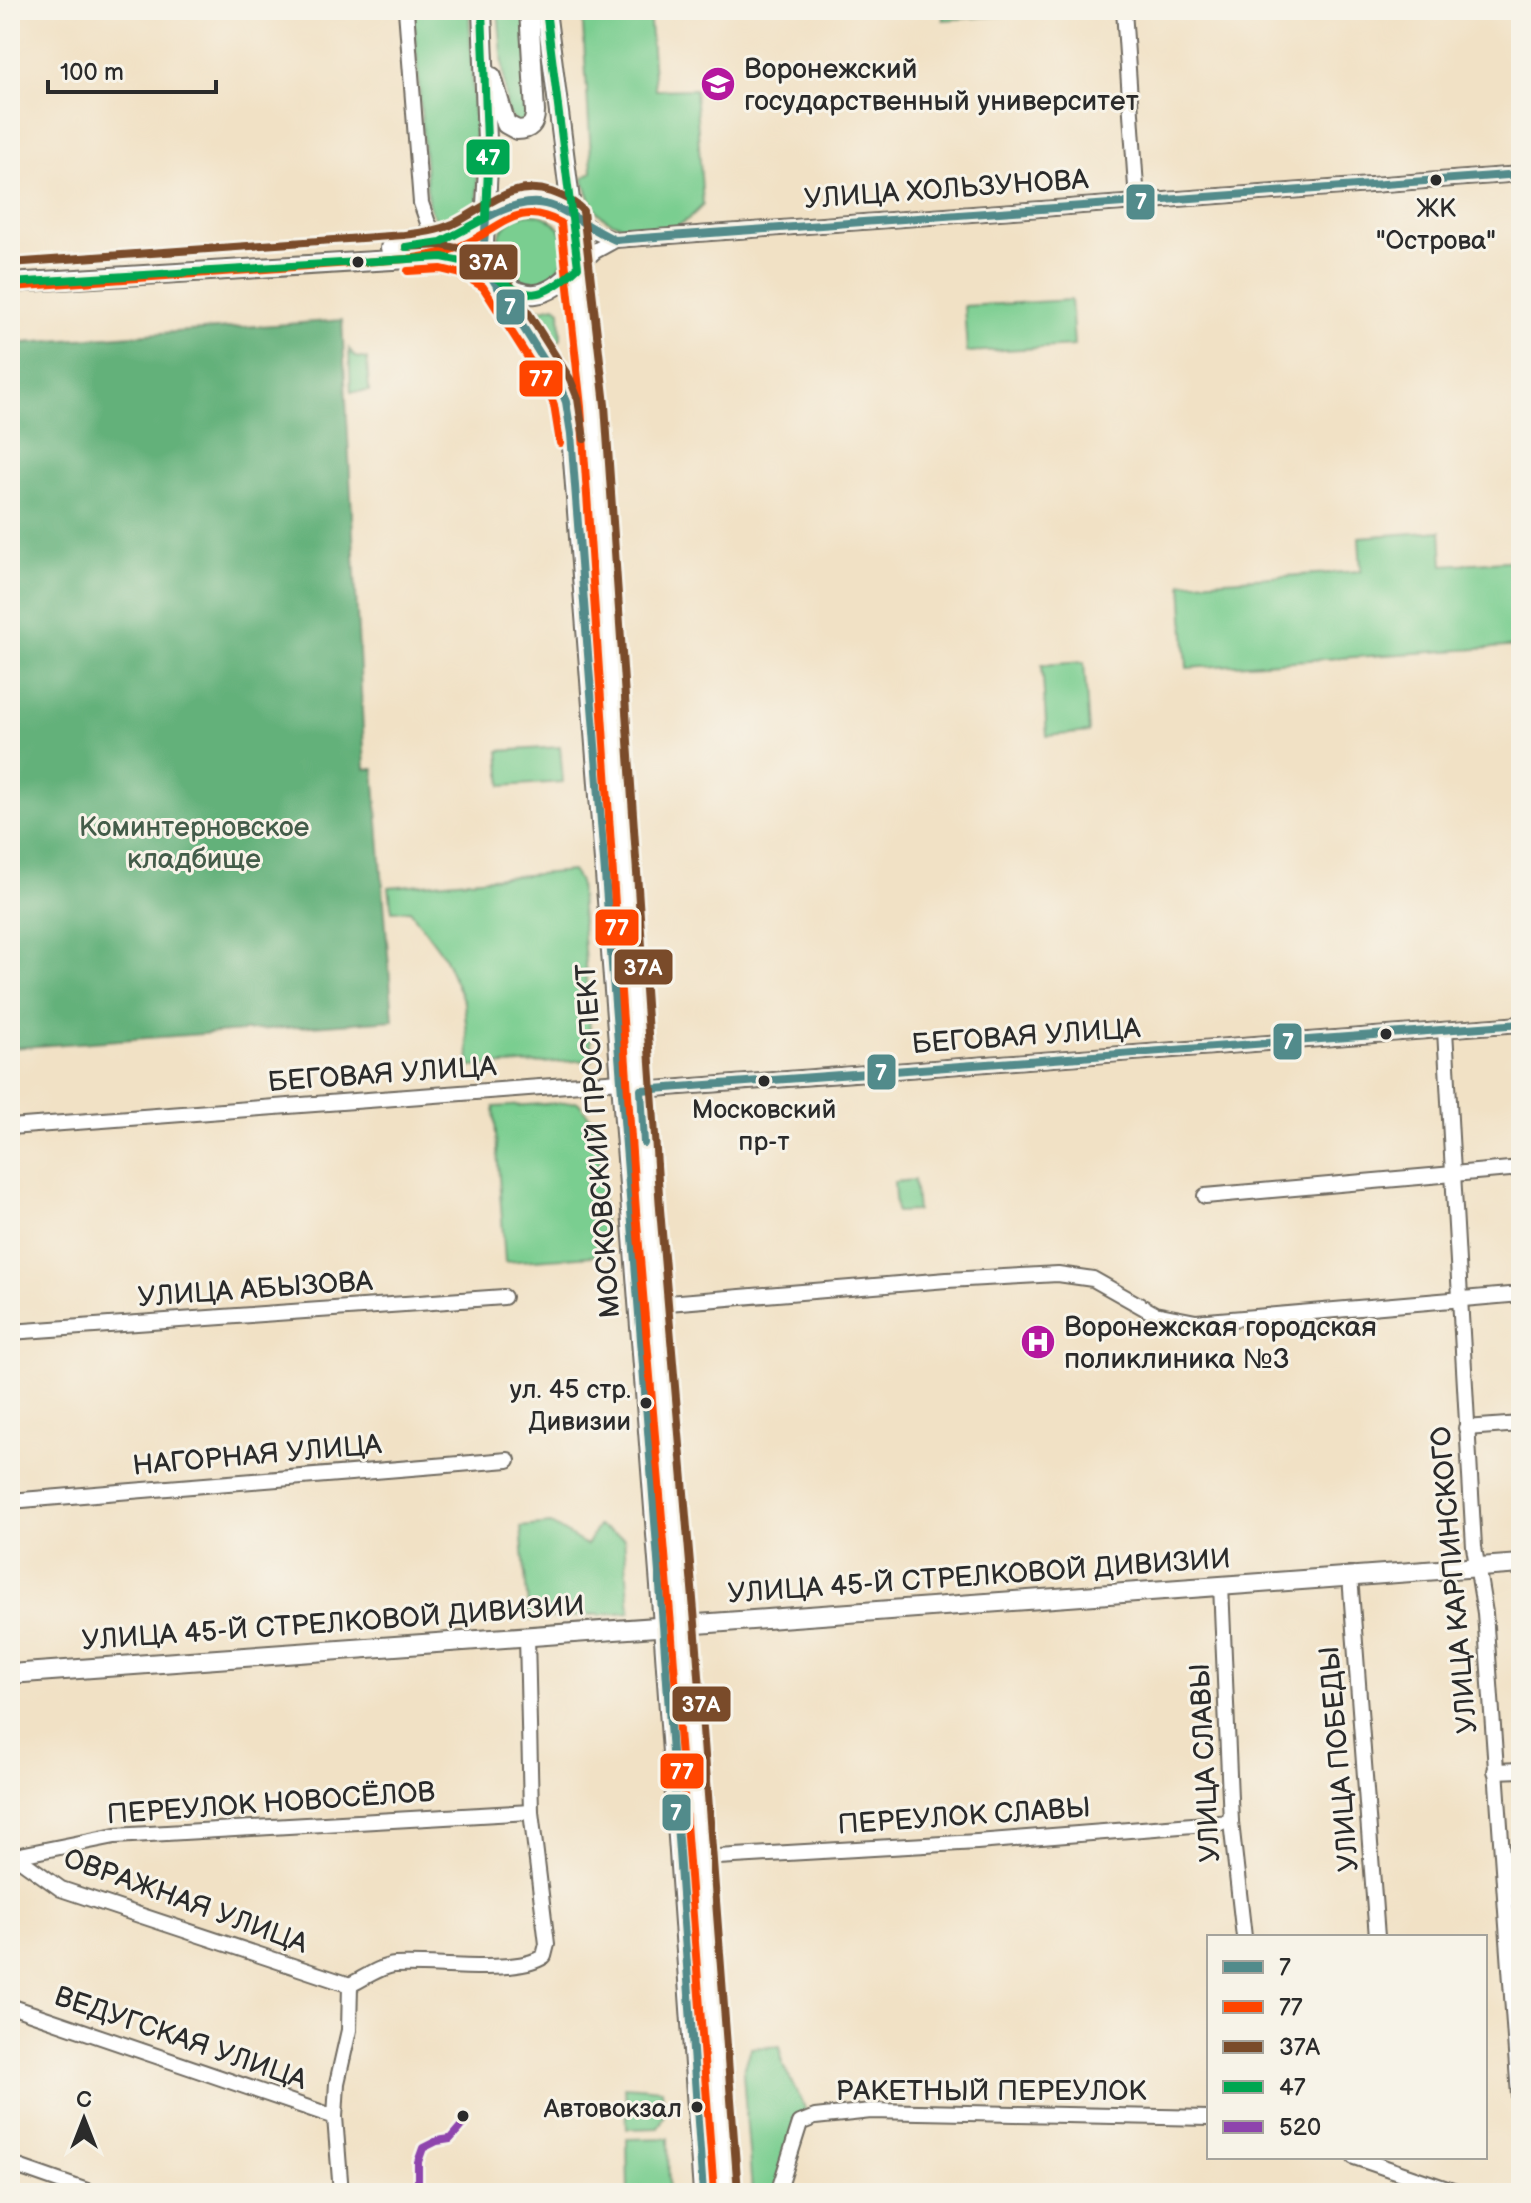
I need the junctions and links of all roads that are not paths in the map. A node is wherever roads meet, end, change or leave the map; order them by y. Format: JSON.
{"nodes":[{"id":1,"x":406,"y":10,"type":"edge"},
{"id":2,"x":482,"y":10,"type":"edge"},
{"id":3,"x":529,"y":10,"type":"edge"},
{"id":4,"x":546,"y":10,"type":"edge"},
{"id":5,"x":1124,"y":10,"type":"edge"},
{"id":6,"x":483,"y":43,"type":"junction"},
{"id":7,"x":1521,"y":174,"type":"edge"},
{"id":8,"x":1137,"y":202,"type":"junction"},
{"id":9,"x":572,"y":216,"type":"junction"},
{"id":10,"x":486,"y":218,"type":"junction"},
{"id":11,"x":615,"y":240,"type":"junction"},
{"id":12,"x":441,"y":242,"type":"junction"},
{"id":13,"x":578,"y":267,"type":"junction"},
{"id":14,"x":10,"y":275,"type":"edge"},
{"id":15,"x":492,"y":278,"type":"junction"},
{"id":16,"x":10,"y":283,"type":"edge"},
{"id":17,"x":1521,"y":1024,"type":"edge"},
{"id":18,"x":1445,"y":1030,"type":"junction"},
{"id":19,"x":620,"y":1081,"type":"junction"},
{"id":20,"x":641,"y":1090,"type":"junction"},
{"id":21,"x":10,"y":1127,"type":"edge"},
{"id":22,"x":1521,"y":1168,"type":"edge"},
{"id":23,"x":1451,"y":1176,"type":"junction"},
{"id":24,"x":1205,"y":1196,"type":"dead end"},
{"id":25,"x":1521,"y":1294,"type":"edge"},
{"id":26,"x":504,"y":1297,"type":"dead end"},
{"id":27,"x":1459,"y":1298,"type":"junction"},
{"id":28,"x":656,"y":1304,"type":"junction"},
{"id":29,"x":10,"y":1332,"type":"edge"},
{"id":30,"x":1521,"y":1424,"type":"edge"},
{"id":31,"x":1466,"y":1428,"type":"junction"},
{"id":32,"x":508,"y":1460,"type":"dead end"},
{"id":33,"x":10,"y":1501,"type":"edge"},
{"id":34,"x":1521,"y":1564,"type":"edge"},
{"id":35,"x":1477,"y":1567,"type":"junction"},
{"id":36,"x":1350,"y":1576,"type":"junction"},
{"id":37,"x":1221,"y":1585,"type":"junction"},
{"id":38,"x":683,"y":1624,"type":"junction"},
{"id":39,"x":663,"y":1625,"type":"junction"},
{"id":40,"x":527,"y":1636,"type":"junction"},
{"id":41,"x":10,"y":1674,"type":"edge"},
{"id":42,"x":1521,"y":1770,"type":"edge"},
{"id":43,"x":1495,"y":1771,"type":"junction"},
{"id":44,"x":531,"y":1812,"type":"junction"},
{"id":45,"x":1231,"y":1822,"type":"junction"},
{"id":46,"x":13,"y":1856,"type":"edge"},
{"id":47,"x":701,"y":1858,"type":"junction"},
{"id":48,"x":1244,"y":1935,"type":"edge"},
{"id":49,"x":1377,"y":1935,"type":"edge"},
{"id":50,"x":350,"y":1985,"type":"junction"},
{"id":51,"x":10,"y":2006,"type":"edge"},
{"id":52,"x":335,"y":2117,"type":"junction"},
{"id":53,"x":1207,"y":2118,"type":"edge"},
{"id":54,"x":1521,"y":2124,"type":"edge"},
{"id":55,"x":1360,"y":2159,"type":"edge"},
{"id":56,"x":10,"y":2164,"type":"edge"},
{"id":57,"x":93,"y":2193,"type":"edge"},
{"id":58,"x":341,"y":2193,"type":"edge"},
{"id":59,"x":703,"y":2193,"type":"edge"},
{"id":60,"x":726,"y":2193,"type":"edge"},
{"id":61,"x":778,"y":2193,"type":"edge"},
{"id":62,"x":1459,"y":2193,"type":"edge"}],
"edges":[{"from":1,"to":12,"type":"street"},
{"from":2,"to":6,"type":"main road","name":"МОСКОВСКИЙ ПРОСПЕКТ"},
{"from":3,"to":6,"type":"main road"},
{"from":4,"to":9,"type":"main road","name":"МОСКОВСКИЙ ПРОСПЕКТ"},
{"from":5,"to":8,"type":"street"},
{"from":6,"to":10,"type":"main road","name":"МОСКОВСКИЙ ПРОСПЕКТ"},
{"from":7,"to":8,"type":"street","name":"УЛИЦА ХОЛЬЗУНОВА"},
{"from":8,"to":11,"type":"street","name":"УЛИЦА ХОЛЬЗУНОВА"},
{"from":9,"to":10,"type":"main road"},
{"from":9,"to":11,"type":"street"},
{"from":9,"to":13,"type":"main road","name":"МОСКОВСКИЙ ПРОСПЕКТ"},
{"from":10,"to":12,"type":"main road"},
{"from":10,"to":15,"type":"main road","name":"МОСКОВСКИЙ ПРОСПЕКТ"},
{"from":11,"to":13,"type":"street"},
{"from":12,"to":14,"type":"main road"},
{"from":13,"to":15,"type":"main road"},
{"from":13,"to":20,"type":"main road","name":"МОСКОВСКИЙ ПРОСПЕКТ"},
{"from":15,"to":16,"type":"main road"},
{"from":15,"to":19,"type":"main road","name":"МОСКОВСКИЙ ПРОСПЕКТ"},
{"from":17,"to":18,"type":"street","name":"БЕГОВАЯ УЛИЦА"},
{"from":18,"to":20,"type":"street","name":"БЕГОВАЯ УЛИЦА"},
{"from":18,"to":23,"type":"street","name":"УЛИЦА КАРПИНСКОГО"},
{"from":19,"to":20,"type":"street","name":"БЕГОВАЯ УЛИЦА"},
{"from":19,"to":21,"type":"street","name":"БЕГОВАЯ УЛИЦА"},
{"from":19,"to":39,"type":"main road","name":"МОСКОВСКИЙ ПРОСПЕКТ"},
{"from":20,"to":28,"type":"main road","name":"МОСКОВСКИЙ ПРОСПЕКТ"},
{"from":22,"to":23,"type":"street"},
{"from":23,"to":24,"type":"street"},
{"from":23,"to":27,"type":"street","name":"УЛИЦА КАРПИНСКОГО"},
{"from":25,"to":27,"type":"street"},
{"from":26,"to":29,"type":"street","name":"УЛИЦА АБЫЗОВА"},
{"from":27,"to":28,"type":"street"},
{"from":27,"to":31,"type":"street","name":"УЛИЦА КАРПИНСКОГО"},
{"from":28,"to":38,"type":"main road","name":"МОСКОВСКИЙ ПРОСПЕКТ"},
{"from":30,"to":31,"type":"street"},
{"from":31,"to":35,"type":"street","name":"УЛИЦА КАРПИНСКОГО"},
{"from":32,"to":33,"type":"street","name":"НАГОРНАЯ УЛИЦА"},
{"from":34,"to":35,"type":"main road","name":"УЛИЦА 45-Й СТРЕЛКОВОЙ ДИВИЗИИ"},
{"from":35,"to":36,"type":"main road","name":"УЛИЦА 45-Й СТРЕЛКОВОЙ ДИВИЗИИ"},
{"from":35,"to":43,"type":"street","name":"УЛИЦА КАРПИНСКОГО"},
{"from":36,"to":37,"type":"main road","name":"УЛИЦА 45-Й СТРЕЛКОВОЙ ДИВИЗИИ"},
{"from":36,"to":49,"type":"street","name":"УЛИЦА ПОБЕДЫ"},
{"from":37,"to":38,"type":"main road","name":"УЛИЦА 45-Й СТРЕЛКОВОЙ ДИВИЗИИ"},
{"from":37,"to":45,"type":"street","name":"УЛИЦА СЛАВЫ"},
{"from":38,"to":39,"type":"main road","name":"УЛИЦА 45-Й СТРЕЛКОВОЙ ДИВИЗИИ"},
{"from":38,"to":47,"type":"main road","name":"МОСКОВСКИЙ ПРОСПЕКТ"},
{"from":39,"to":40,"type":"main road","name":"УЛИЦА 45-Й СТРЕЛКОВОЙ ДИВИЗИИ"},
{"from":39,"to":59,"type":"main road","name":"МОСКОВСКИЙ ПРОСПЕКТ"},
{"from":40,"to":41,"type":"main road","name":"УЛИЦА 45-Й СТРЕЛКОВОЙ ДИВИЗИИ"},
{"from":40,"to":44,"type":"street"},
{"from":42,"to":43,"type":"street"},
{"from":43,"to":54,"type":"street","name":"УЛИЦА КАРПИНСКОГО"},
{"from":44,"to":46,"type":"street","name":"ПЕРЕУЛОК НОВОСЁЛОВ"},
{"from":44,"to":50,"type":"street"},
{"from":45,"to":47,"type":"street","name":"ПЕРЕУЛОК СЛАВЫ"},
{"from":45,"to":48,"type":"street","name":"УЛИЦА СЛАВЫ"},
{"from":46,"to":50,"type":"street","name":"ОВРАЖНАЯ УЛИЦА"},
{"from":47,"to":60,"type":"main road","name":"МОСКОВСКИЙ ПРОСПЕКТ"},
{"from":50,"to":52,"type":"street"},
{"from":51,"to":52,"type":"street","name":"ВЕДУГСКАЯ УЛИЦА"},
{"from":52,"to":58,"type":"street"},
{"from":53,"to":61,"type":"street","name":"РАКЕТНЫЙ ПЕРЕУЛОК"},
{"from":55,"to":62,"type":"street"},
{"from":56,"to":57,"type":"street"}]}
